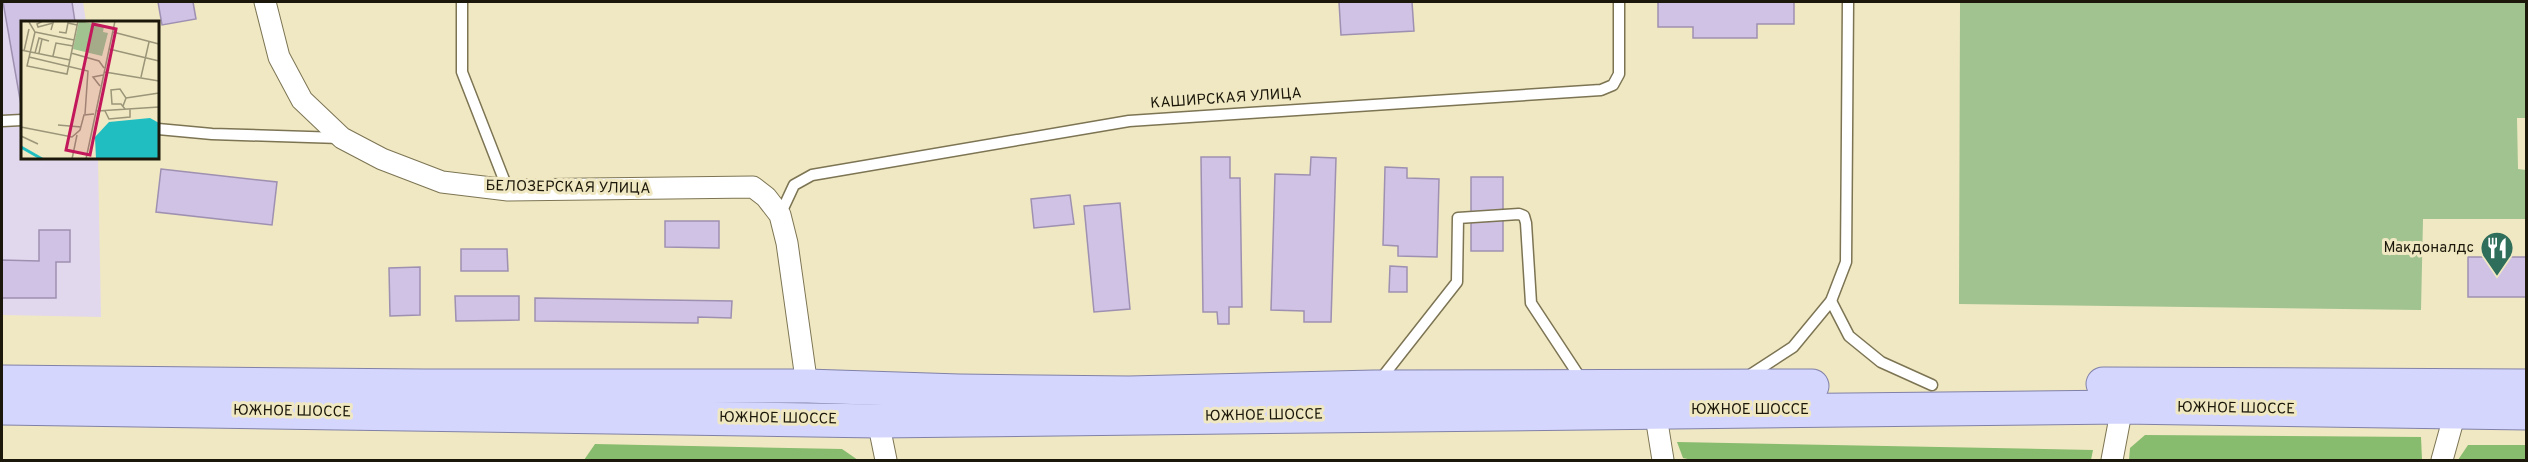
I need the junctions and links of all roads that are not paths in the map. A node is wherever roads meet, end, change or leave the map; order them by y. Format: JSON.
{"nodes":[{"id":1,"x":265,"y":2,"type":"edge"},
{"id":2,"x":462,"y":2,"type":"edge"},
{"id":3,"x":1619,"y":2,"type":"edge"},
{"id":4,"x":1848,"y":2,"type":"edge"},
{"id":5,"x":21,"y":120,"type":"edge"},
{"id":6,"x":2,"y":121,"type":"edge"},
{"id":7,"x":159,"y":129,"type":"edge"},
{"id":8,"x":342,"y":138,"type":"junction"},
{"id":9,"x":508,"y":190,"type":"junction"},
{"id":10,"x":780,"y":215,"type":"junction"},
{"id":11,"x":1831,"y":301,"type":"junction"},
{"id":12,"x":2,"y":382,"type":"edge"},
{"id":13,"x":1932,"y":385,"type":"junction"},
{"id":14,"x":807,"y":386,"type":"junction"},
{"id":15,"x":2526,"y":386,"type":"edge"},
{"id":16,"x":1374,"y":387,"type":"junction"},
{"id":17,"x":1586,"y":387,"type":"junction"},
{"id":18,"x":1732,"y":387,"type":"junction"},
{"id":19,"x":2122,"y":407,"type":"junction"},
{"id":20,"x":2,"y":408,"type":"edge"},
{"id":21,"x":1655,"y":410,"type":"junction"},
{"id":22,"x":2455,"y":413,"type":"junction"},
{"id":23,"x":2526,"y":413,"type":"edge"},
{"id":24,"x":878,"y":421,"type":"junction"},
{"id":25,"x":886,"y":460,"type":"edge"},
{"id":26,"x":1663,"y":460,"type":"edge"},
{"id":27,"x":2112,"y":460,"type":"edge"},
{"id":28,"x":2442,"y":460,"type":"edge"}],
"edges":[{"from":1,"to":8,"type":"street","name":"БЕЛОЗЕРСКАЯ УЛИЦА"},
{"from":2,"to":9,"type":"lane"},
{"from":3,"to":10,"type":"lane","name":"КАШИРСКАЯ УЛИЦА"},
{"from":4,"to":11,"type":"lane"},
{"from":5,"to":6,"type":"lane"},
{"from":7,"to":8,"type":"lane"},
{"from":8,"to":9,"type":"street","name":"БЕЛОЗЕРСКАЯ УЛИЦА"},
{"from":9,"to":10,"type":"street","name":"БЕЛОЗЕРСКАЯ УЛИЦА"},
{"from":10,"to":14,"type":"street","name":"БЕЛОЗЕРСКАЯ УЛИЦА"},
{"from":11,"to":13,"type":"lane"},
{"from":11,"to":18,"type":"lane"},
{"from":12,"to":14,"type":"main road","name":"ЮЖНОЕ ШОССЕ"},
{"from":13,"to":15,"type":"main road","name":"ЮЖНОЕ ШОССЕ"},
{"from":13,"to":18,"type":"main road","name":"ЮЖНОЕ ШОССЕ"},
{"from":14,"to":16,"type":"main road","name":"ЮЖНОЕ ШОССЕ"},
{"from":16,"to":17,"type":"main road","name":"ЮЖНОЕ ШОССЕ"},
{"from":16,"to":17,"type":"lane"},
{"from":17,"to":18,"type":"main road","name":"ЮЖНОЕ ШОССЕ"},
{"from":19,"to":21,"type":"main road","name":"ЮЖНОЕ ШОССЕ"},
{"from":19,"to":22,"type":"main road","name":"ЮЖНОЕ ШОССЕ"},
{"from":19,"to":27,"type":"street"},
{"from":20,"to":24,"type":"main road","name":"ЮЖНОЕ ШОССЕ"},
{"from":21,"to":24,"type":"main road","name":"ЮЖНОЕ ШОССЕ"},
{"from":21,"to":26,"type":"street"},
{"from":22,"to":23,"type":"main road","name":"ЮЖНОЕ ШОССЕ"},
{"from":22,"to":28,"type":"street"},
{"from":24,"to":25,"type":"street"}]}
